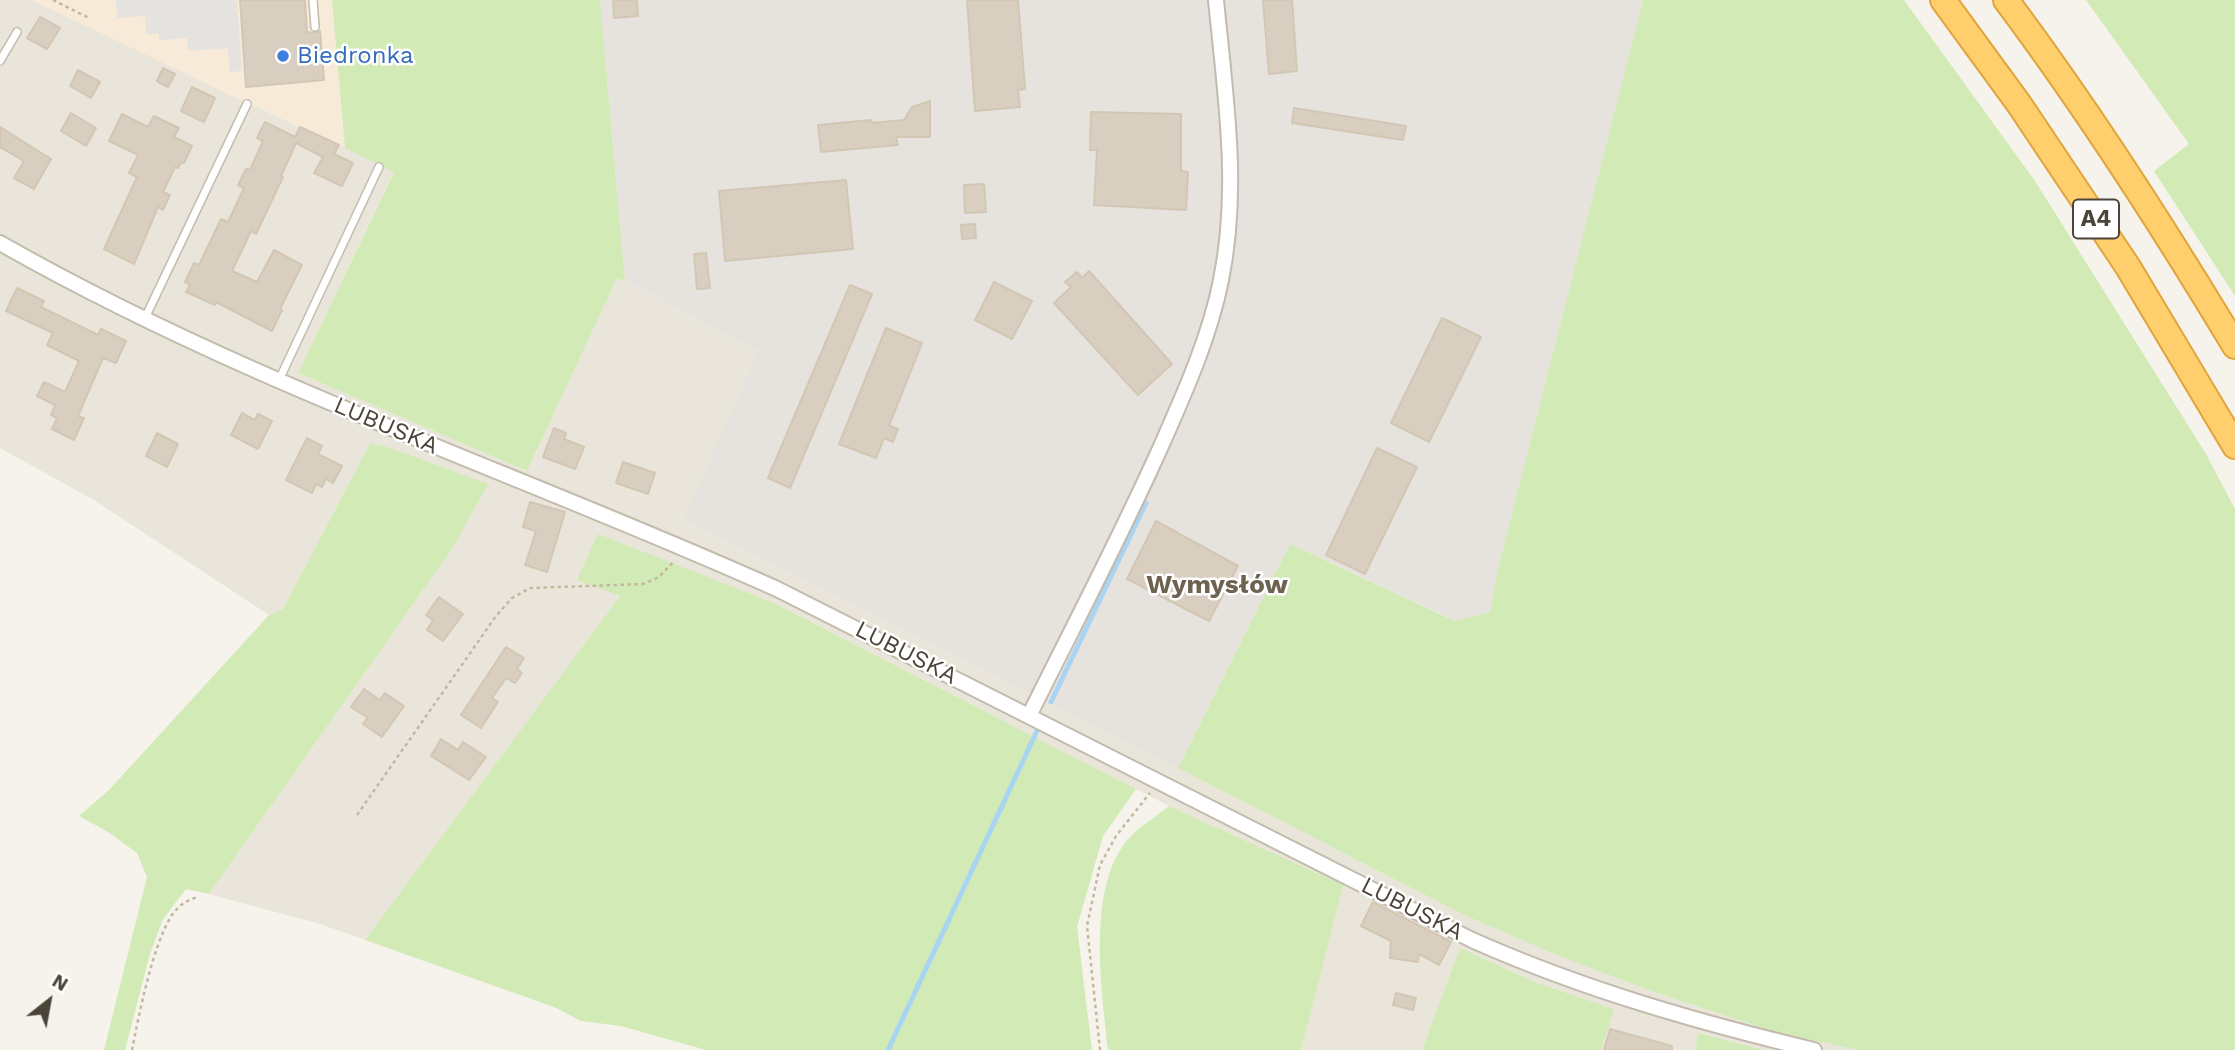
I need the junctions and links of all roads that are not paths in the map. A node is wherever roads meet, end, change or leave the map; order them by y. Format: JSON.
{"nodes":[{"id":1,"x":313,"y":0,"type":"edge"},
{"id":2,"x":1216,"y":0,"type":"edge"},
{"id":3,"x":1943,"y":0,"type":"edge"},
{"id":4,"x":2006,"y":0,"type":"edge"},
{"id":5,"x":315,"y":27,"type":"dead end"},
{"id":6,"x":17,"y":32,"type":"dead end"},
{"id":7,"x":0,"y":61,"type":"edge"},
{"id":8,"x":247,"y":104,"type":"dead end"},
{"id":9,"x":379,"y":167,"type":"dead end"},
{"id":10,"x":0,"y":243,"type":"edge"},
{"id":11,"x":145,"y":318,"type":"junction"},
{"id":12,"x":2235,"y":346,"type":"edge"},
{"id":13,"x":279,"y":380,"type":"junction"},
{"id":14,"x":2235,"y":446,"type":"edge"},
{"id":15,"x":1030,"y":716,"type":"junction"},
{"id":16,"x":1814,"y":1050,"type":"edge"}],
"edges":[{"from":1,"to":5,"type":"lane"},
{"from":2,"to":15,"type":"street"},
{"from":3,"to":14,"type":"highway","number":"A4"},
{"from":4,"to":12,"type":"highway","number":"A4"},
{"from":6,"to":7,"type":"lane"},
{"from":8,"to":11,"type":"lane"},
{"from":9,"to":13,"type":"lane"},
{"from":10,"to":11,"type":"street","name":"LUBUSKA"},
{"from":11,"to":13,"type":"street","name":"LUBUSKA"},
{"from":13,"to":15,"type":"street","name":"LUBUSKA"},
{"from":15,"to":16,"type":"street","name":"LUBUSKA"}]}
